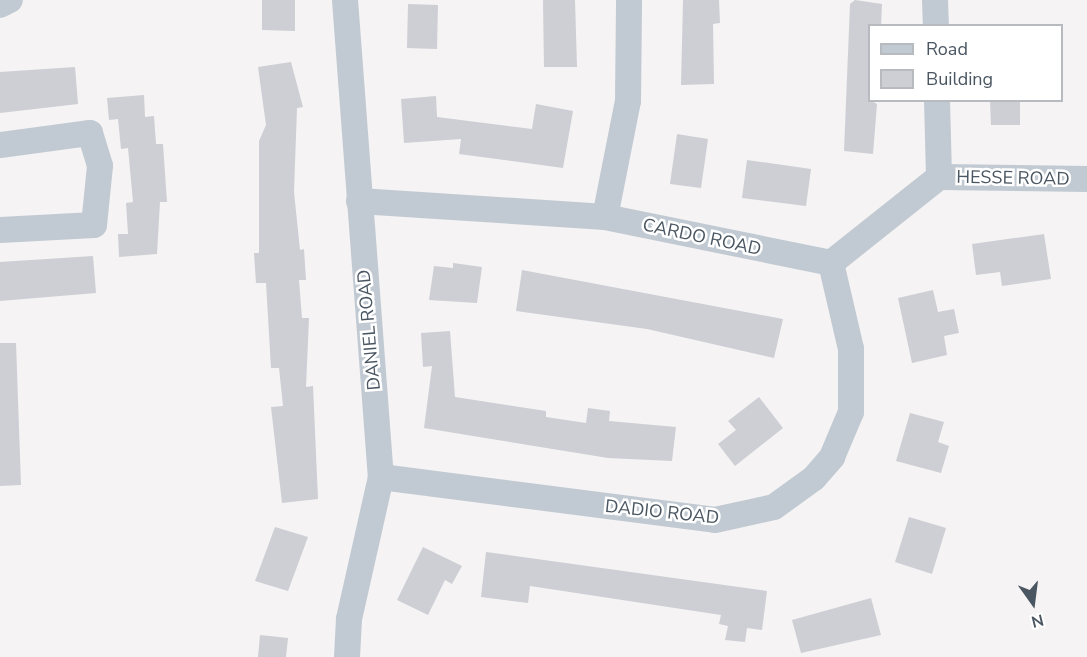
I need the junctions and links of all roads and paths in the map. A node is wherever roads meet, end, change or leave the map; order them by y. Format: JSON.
{"nodes":[{"id":1,"x":10,"y":0,"type":"edge"},
{"id":2,"x":345,"y":0,"type":"edge"},
{"id":3,"x":628,"y":0,"type":"edge"},
{"id":4,"x":935,"y":0,"type":"edge"},
{"id":5,"x":0,"y":5,"type":"edge"},
{"id":6,"x":936,"y":24,"type":"edge"},
{"id":7,"x":937,"y":102,"type":"edge"},
{"id":8,"x":0,"y":145,"type":"edge"},
{"id":9,"x":939,"y":177,"type":"junction"},
{"id":10,"x":1087,"y":179,"type":"edge"},
{"id":11,"x":359,"y":201,"type":"junction"},
{"id":12,"x":605,"y":217,"type":"junction"},
{"id":13,"x":0,"y":230,"type":"edge"},
{"id":14,"x":831,"y":263,"type":"junction"},
{"id":15,"x":381,"y":477,"type":"junction"},
{"id":16,"x":347,"y":657,"type":"edge"}],
"edges":[{"from":1,"to":5,"type":"street"},
{"from":2,"to":11,"type":"street","name":"DANIEL ROAD"},
{"from":3,"to":12,"type":"street"},
{"from":4,"to":6,"type":"street"},
{"from":7,"to":9,"type":"street"},
{"from":8,"to":13,"type":"street"},
{"from":9,"to":10,"type":"street","name":"HESSE ROAD"},
{"from":9,"to":14,"type":"street"},
{"from":11,"to":12,"type":"street","name":"CARDO ROAD"},
{"from":11,"to":15,"type":"street","name":"DANIEL ROAD"},
{"from":12,"to":14,"type":"street","name":"CARDO ROAD"},
{"from":14,"to":15,"type":"street","name":"DADIO ROAD"},
{"from":15,"to":16,"type":"street","name":"DANIEL ROAD"}]}
